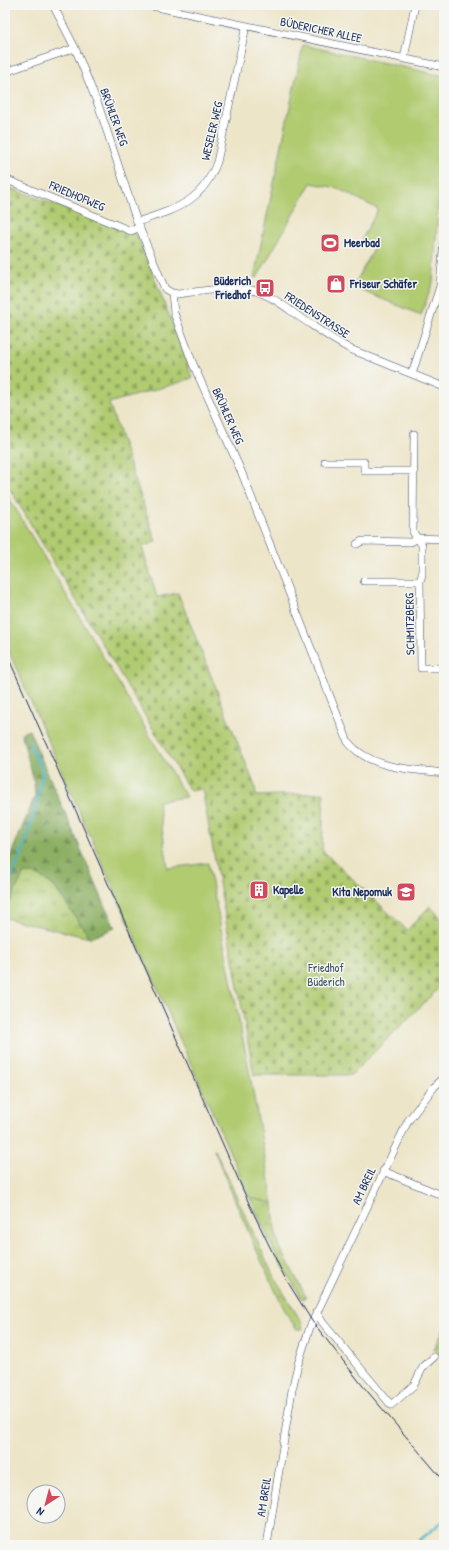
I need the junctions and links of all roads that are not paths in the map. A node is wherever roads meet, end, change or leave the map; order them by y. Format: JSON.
{"nodes":[{"id":1,"x":53,"y":5,"type":"edge"},
{"id":2,"x":146,"y":5,"type":"edge"},
{"id":3,"x":415,"y":5,"type":"edge"},
{"id":4,"x":246,"y":26,"type":"junction"},
{"id":5,"x":75,"y":48,"type":"junction"},
{"id":6,"x":404,"y":58,"type":"junction"},
{"id":7,"x":444,"y":67,"type":"edge"},
{"id":8,"x":5,"y":72,"type":"edge"},
{"id":9,"x":5,"y":179,"type":"edge"},
{"id":10,"x":138,"y":225,"type":"junction"},
{"id":11,"x":444,"y":240,"type":"edge"},
{"id":12,"x":172,"y":293,"type":"junction"},
{"id":13,"x":412,"y":374,"type":"junction"},
{"id":14,"x":444,"y":387,"type":"edge"},
{"id":15,"x":414,"y":434,"type":"dead end"},
{"id":16,"x":326,"y":462,"type":"dead end"},
{"id":17,"x":414,"y":471,"type":"junction"},
{"id":18,"x":418,"y":538,"type":"junction"},
{"id":19,"x":444,"y":539,"type":"edge"},
{"id":20,"x":357,"y":544,"type":"dead end"},
{"id":21,"x":420,"y":581,"type":"junction"},
{"id":22,"x":364,"y":582,"type":"dead end"},
{"id":23,"x":444,"y":668,"type":"edge"},
{"id":24,"x":444,"y":773,"type":"edge"},
{"id":25,"x":444,"y":1078,"type":"edge"},
{"id":26,"x":383,"y":1171,"type":"junction"},
{"id":27,"x":444,"y":1196,"type":"edge"},
{"id":28,"x":316,"y":1312,"type":"junction"},
{"id":29,"x":434,"y":1356,"type":"dead end"},
{"id":30,"x":267,"y":1545,"type":"edge"}],
"edges":[{"from":1,"to":5,"type":"street","name":"BRÜHLER WEG"},
{"from":2,"to":4,"type":"street","name":"BÜDERICHER ALLEE"},
{"from":3,"to":6,"type":"street"},
{"from":4,"to":6,"type":"street","name":"BÜDERICHER ALLEE"},
{"from":4,"to":10,"type":"street","name":"WESELER WEG"},
{"from":5,"to":8,"type":"street"},
{"from":5,"to":10,"type":"street","name":"BRÜHLER WEG"},
{"from":6,"to":7,"type":"street","name":"BÜDERICHER ALLEE"},
{"from":9,"to":10,"type":"street","name":"FRIEDHOFWEG"},
{"from":10,"to":12,"type":"street","name":"BRÜHLER WEG"},
{"from":11,"to":13,"type":"street"},
{"from":12,"to":13,"type":"street","name":"FRIEDENSTRASSE"},
{"from":12,"to":24,"type":"street","name":"BRÜHLER WEG"},
{"from":13,"to":14,"type":"street","name":"FRIEDENSTRASSE"},
{"from":15,"to":17,"type":"street","name":"SCHMITZBERG"},
{"from":16,"to":17,"type":"street"},
{"from":17,"to":18,"type":"street","name":"SCHMITZBERG"},
{"from":18,"to":19,"type":"street"},
{"from":18,"to":20,"type":"street"},
{"from":18,"to":21,"type":"street","name":"SCHMITZBERG"},
{"from":21,"to":22,"type":"street","name":"SCHMITZBERG"},
{"from":21,"to":23,"type":"street","name":"SCHMITZBERG"},
{"from":25,"to":26,"type":"street","name":"AM BREIL"},
{"from":26,"to":27,"type":"street"},
{"from":26,"to":28,"type":"street","name":"AM BREIL"},
{"from":28,"to":29,"type":"street"},
{"from":28,"to":30,"type":"street","name":"AM BREIL"}]}
